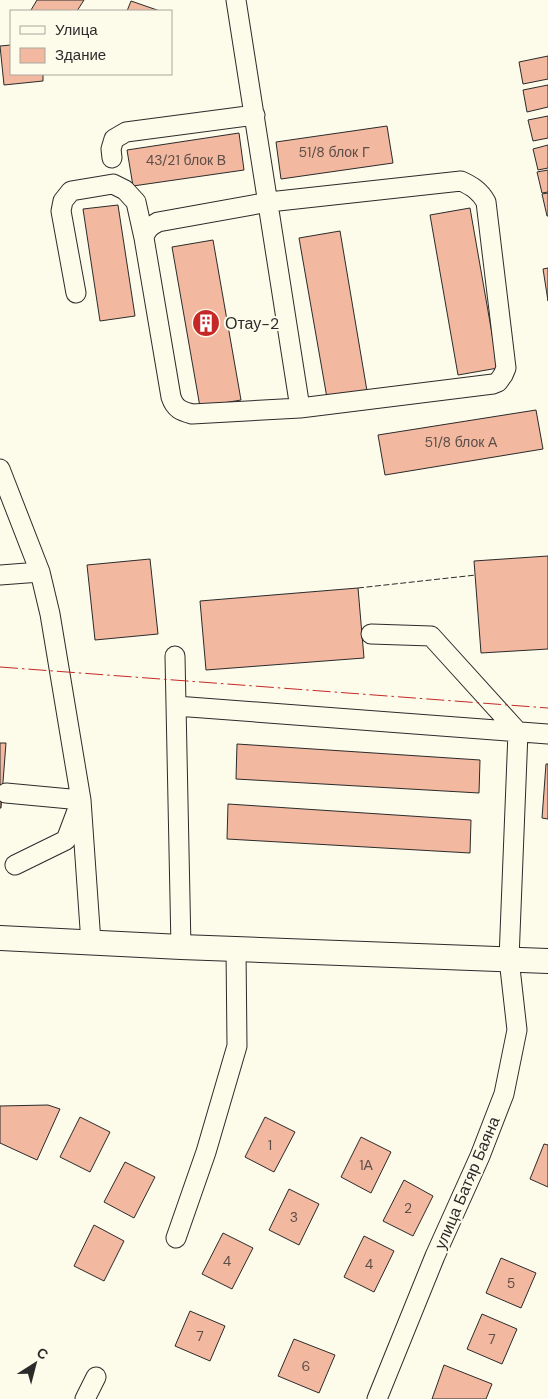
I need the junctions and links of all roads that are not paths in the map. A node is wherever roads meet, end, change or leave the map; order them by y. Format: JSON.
{"nodes":[{"id":1,"x":236,"y":0,"type":"edge"},
{"id":2,"x":255,"y":115,"type":"junction"},
{"id":3,"x":112,"y":158,"type":"dead end"},
{"id":4,"x":269,"y":202,"type":"junction"},
{"id":5,"x":144,"y":238,"type":"junction"},
{"id":6,"x":76,"y":293,"type":"dead end"},
{"id":7,"x":300,"y":408,"type":"junction"},
{"id":8,"x":0,"y":469,"type":"edge"},
{"id":9,"x":40,"y":572,"type":"junction"},
{"id":10,"x":0,"y":575,"type":"edge"},
{"id":11,"x":371,"y":634,"type":"dead end"},
{"id":12,"x":175,"y":656,"type":"dead end"},
{"id":13,"x":176,"y":706,"type":"junction"},
{"id":14,"x":518,"y":732,"type":"junction"},
{"id":15,"x":548,"y":734,"type":"edge"},
{"id":16,"x":6,"y":793,"type":"dead end"},
{"id":17,"x":81,"y":800,"type":"junction"},
{"id":18,"x":15,"y":865,"type":"dead end"},
{"id":19,"x":0,"y":938,"type":"edge"},
{"id":20,"x":91,"y":943,"type":"junction"},
{"id":21,"x":181,"y":947,"type":"junction"},
{"id":22,"x":236,"y":949,"type":"junction"},
{"id":23,"x":509,"y":959,"type":"junction"},
{"id":24,"x":548,"y":961,"type":"edge"},
{"id":25,"x":176,"y":1238,"type":"dead end"},
{"id":26,"x":96,"y":1376,"type":"dead end"},
{"id":27,"x":85,"y":1399,"type":"edge"},
{"id":28,"x":377,"y":1399,"type":"edge"}],
"edges":[{"from":1,"to":2,"type":"street"},
{"from":2,"to":3,"type":"street"},
{"from":2,"to":4,"type":"street"},
{"from":4,"to":5,"type":"street"},
{"from":4,"to":7,"type":"street"},
{"from":4,"to":7,"type":"street"},
{"from":5,"to":6,"type":"street"},
{"from":5,"to":7,"type":"street"},
{"from":8,"to":9,"type":"street"},
{"from":9,"to":10,"type":"street"},
{"from":9,"to":17,"type":"street"},
{"from":11,"to":14,"type":"street"},
{"from":12,"to":13,"type":"street"},
{"from":13,"to":14,"type":"street"},
{"from":13,"to":21,"type":"street"},
{"from":14,"to":15,"type":"street"},
{"from":14,"to":23,"type":"street","name":"улица Батяр Баяна"},
{"from":16,"to":17,"type":"street"},
{"from":17,"to":18,"type":"street"},
{"from":17,"to":20,"type":"street"},
{"from":19,"to":20,"type":"main road"},
{"from":20,"to":21,"type":"main road"},
{"from":21,"to":22,"type":"main road"},
{"from":22,"to":23,"type":"main road"},
{"from":22,"to":25,"type":"street"},
{"from":23,"to":24,"type":"main road"},
{"from":23,"to":28,"type":"street","name":"улица Батяр Баяна"},
{"from":26,"to":27,"type":"street"}]}
